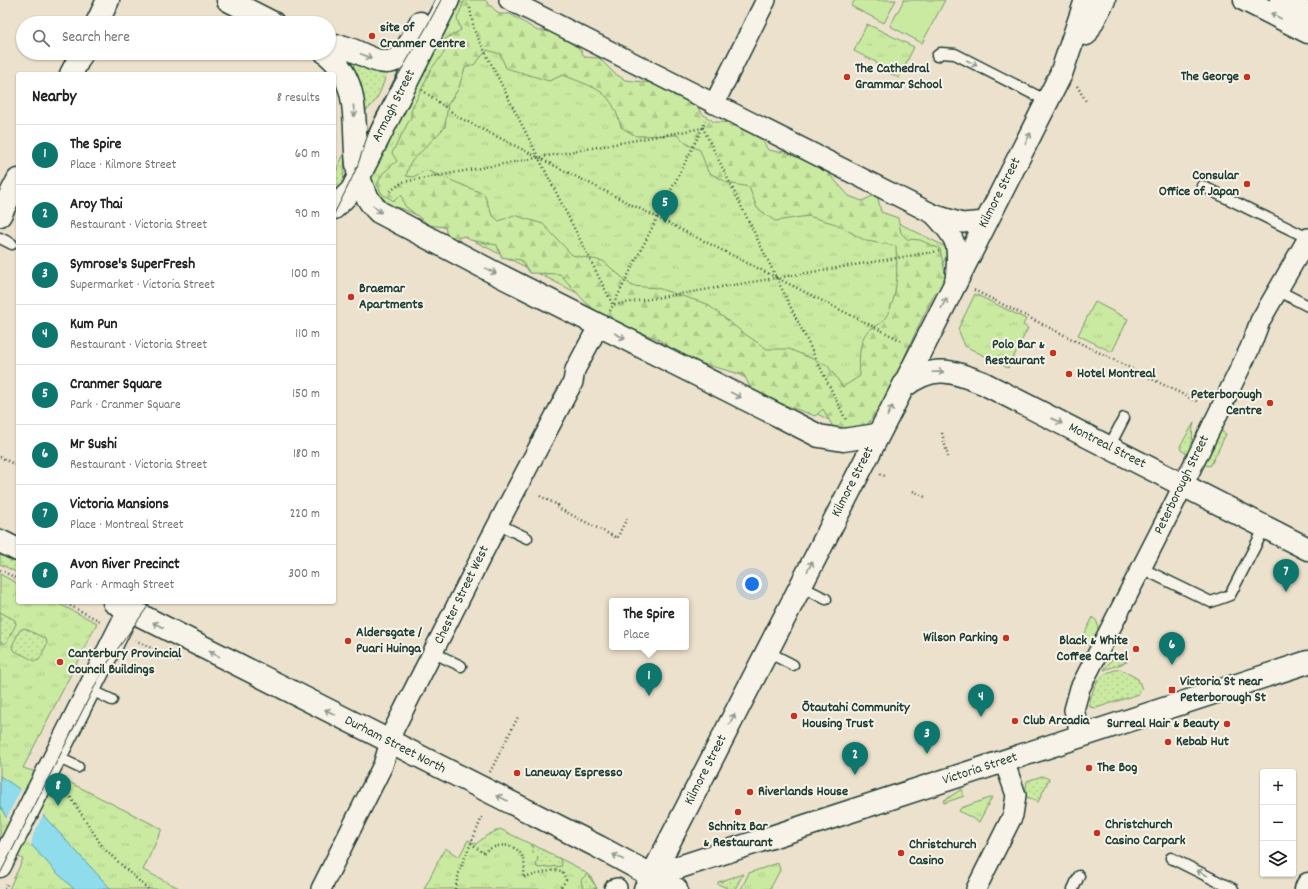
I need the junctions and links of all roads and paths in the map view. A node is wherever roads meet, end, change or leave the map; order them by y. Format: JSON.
{"nodes":[{"id":1,"x":108,"y":0,"type":"edge"},
{"id":2,"x":228,"y":0,"type":"edge"},
{"id":3,"x":431,"y":0,"type":"edge"},
{"id":4,"x":448,"y":0,"type":"edge"},
{"id":5,"x":508,"y":0,"type":"edge"},
{"id":6,"x":766,"y":0,"type":"edge"},
{"id":7,"x":1086,"y":0,"type":"edge"},
{"id":8,"x":1104,"y":0,"type":"edge"},
{"id":9,"x":1245,"y":0,"type":"edge"},
{"id":10,"x":1281,"y":0,"type":"edge"},
{"id":11,"x":470,"y":8,"type":"dead end"},
{"id":12,"x":1308,"y":14,"type":"edge"},
{"id":13,"x":100,"y":16,"type":"edge"},
{"id":14,"x":259,"y":16,"type":"edge"},
{"id":15,"x":1308,"y":32,"type":"edge"},
{"id":16,"x":336,"y":47,"type":"edge"},
{"id":17,"x":937,"y":56,"type":"dead end"},
{"id":18,"x":78,"y":60,"type":"edge"},
{"id":19,"x":333,"y":60,"type":"edge"},
{"id":20,"x":72,"y":72,"type":"edge"},
{"id":21,"x":1069,"y":80,"type":"junction"},
{"id":22,"x":418,"y":88,"type":"dead end"},
{"id":23,"x":1047,"y":101,"type":"junction"},
{"id":24,"x":1087,"y":103,"type":"dead end"},
{"id":25,"x":714,"y":104,"type":"junction"},
{"id":26,"x":703,"y":128,"type":"junction"},
{"id":27,"x":538,"y":157,"type":"junction"},
{"id":28,"x":358,"y":176,"type":"junction"},
{"id":29,"x":16,"y":184,"type":"edge"},
{"id":30,"x":1202,"y":186,"type":"dead end"},
{"id":31,"x":390,"y":191,"type":"dead end"},
{"id":32,"x":336,"y":206,"type":"edge"},
{"id":33,"x":933,"y":214,"type":"junction"},
{"id":34,"x":0,"y":215,"type":"edge"},
{"id":35,"x":657,"y":217,"type":"junction"},
{"id":36,"x":986,"y":221,"type":"junction"},
{"id":37,"x":0,"y":238,"type":"edge"},
{"id":38,"x":1308,"y":238,"type":"edge"},
{"id":39,"x":12,"y":244,"type":"dead end"},
{"id":40,"x":957,"y":248,"type":"junction"},
{"id":41,"x":777,"y":278,"type":"junction"},
{"id":42,"x":964,"y":286,"type":"junction"},
{"id":43,"x":1277,"y":290,"type":"junction"},
{"id":44,"x":613,"y":306,"type":"junction"},
{"id":45,"x":1308,"y":306,"type":"edge"},
{"id":46,"x":599,"y":325,"type":"junction"},
{"id":47,"x":902,"y":341,"type":"dead end"},
{"id":48,"x":903,"y":386,"type":"junction"},
{"id":49,"x":1198,"y":402,"type":"dead end"},
{"id":50,"x":1124,"y":418,"type":"dead end"},
{"id":51,"x":849,"y":426,"type":"dead end"},
{"id":52,"x":942,"y":433,"type":"dead end"},
{"id":53,"x":877,"y":435,"type":"junction"},
{"id":54,"x":1109,"y":448,"type":"junction"},
{"id":55,"x":0,"y":457,"type":"edge"},
{"id":56,"x":948,"y":457,"type":"dead end"},
{"id":57,"x":16,"y":465,"type":"edge"},
{"id":58,"x":880,"y":474,"type":"dead end"},
{"id":59,"x":887,"y":477,"type":"dead end"},
{"id":60,"x":1183,"y":485,"type":"junction"},
{"id":61,"x":913,"y":490,"type":"dead end"},
{"id":62,"x":540,"y":496,"type":"dead end"},
{"id":63,"x":927,"y":498,"type":"dead end"},
{"id":64,"x":628,"y":516,"type":"dead end"},
{"id":65,"x":498,"y":524,"type":"junction"},
{"id":66,"x":1265,"y":527,"type":"junction"},
{"id":67,"x":527,"y":538,"type":"dead end"},
{"id":68,"x":0,"y":541,"type":"edge"},
{"id":69,"x":16,"y":549,"type":"edge"},
{"id":70,"x":1308,"y":549,"type":"edge"},
{"id":71,"x":1142,"y":568,"type":"junction"},
{"id":72,"x":0,"y":570,"type":"edge"},
{"id":73,"x":16,"y":578,"type":"edge"},
{"id":74,"x":800,"y":586,"type":"junction"},
{"id":75,"x":826,"y":599,"type":"dead end"},
{"id":76,"x":67,"y":604,"type":"edge"},
{"id":77,"x":120,"y":607,"type":"edge"},
{"id":78,"x":101,"y":621,"type":"junction"},
{"id":79,"x":98,"y":627,"type":"dead end"},
{"id":80,"x":132,"y":638,"type":"dead end"},
{"id":81,"x":766,"y":651,"type":"junction"},
{"id":82,"x":434,"y":653,"type":"junction"},
{"id":83,"x":179,"y":662,"type":"dead end"},
{"id":84,"x":1308,"y":662,"type":"edge"},
{"id":85,"x":793,"y":665,"type":"dead end"},
{"id":86,"x":460,"y":666,"type":"dead end"},
{"id":87,"x":89,"y":689,"type":"junction"},
{"id":88,"x":112,"y":700,"type":"dead end"},
{"id":89,"x":519,"y":715,"type":"dead end"},
{"id":90,"x":1081,"y":736,"type":"junction"},
{"id":91,"x":390,"y":743,"type":"junction"},
{"id":92,"x":56,"y":756,"type":"junction"},
{"id":93,"x":1004,"y":761,"type":"junction"},
{"id":94,"x":78,"y":767,"type":"dead end"},
{"id":95,"x":489,"y":774,"type":"dead end"},
{"id":96,"x":52,"y":780,"type":"junction"},
{"id":97,"x":483,"y":815,"type":"dead end"},
{"id":98,"x":471,"y":843,"type":"junction"},
{"id":99,"x":1171,"y":858,"type":"dead end"},
{"id":100,"x":0,"y":866,"type":"edge"},
{"id":101,"x":1079,"y":876,"type":"dead end"},
{"id":102,"x":648,"y":882,"type":"edge"},
{"id":103,"x":1308,"y":884,"type":"edge"},
{"id":104,"x":980,"y":888,"type":"edge"},
{"id":105,"x":148,"y":889,"type":"edge"},
{"id":106,"x":321,"y":889,"type":"edge"},
{"id":107,"x":455,"y":889,"type":"edge"},
{"id":108,"x":560,"y":889,"type":"edge"},
{"id":109,"x":676,"y":889,"type":"edge"},
{"id":110,"x":1073,"y":889,"type":"edge"},
{"id":111,"x":1233,"y":889,"type":"edge"},
{"id":112,"x":1306,"y":889,"type":"edge"}],
"edges":[{"from":1,"to":13,"type":"main road"},
{"from":2,"to":14,"type":"main road"},
{"from":16,"to":3,"type":"main road","one_way":true},
{"from":4,"to":28,"type":"main road","name":"Armagh Street"},
{"from":5,"to":25,"type":"street"},
{"from":6,"to":25,"type":"street"},
{"from":7,"to":21,"type":"main road","name":"Kilmore Street"},
{"from":8,"to":21,"type":"main road","name":"Kilmore Street"},
{"from":15,"to":9,"type":"main road","one_way":true},
{"from":10,"to":12,"type":"main road"},
{"from":11,"to":27,"type":"path"},
{"from":17,"to":23,"type":"lane","one_way":true},
{"from":18,"to":20,"type":"main road"},
{"from":19,"to":28,"type":"main road","one_way":true},
{"from":21,"to":23,"type":"main road","name":"Kilmore Street"},
{"from":21,"to":24,"type":"path"},
{"from":22,"to":27,"type":"path"},
{"from":36,"to":23,"type":"main road","name":"Kilmore Street","one_way":true},
{"from":25,"to":26,"type":"path"},
{"from":25,"to":33,"type":"street"},
{"from":26,"to":27,"type":"path"},
{"from":26,"to":35,"type":"path"},
{"from":26,"to":41,"type":"path"},
{"from":27,"to":31,"type":"path"},
{"from":27,"to":35,"type":"path"},
{"from":27,"to":44,"type":"path"},
{"from":28,"to":32,"type":"main road","name":"Armagh Street"},
{"from":28,"to":46,"type":"main road","one_way":true},
{"from":29,"to":34,"type":"main road"},
{"from":30,"to":38,"type":"lane"},
{"from":33,"to":36,"type":"street"},
{"from":33,"to":40,"type":"street"},
{"from":35,"to":41,"type":"path"},
{"from":35,"to":44,"type":"path"},
{"from":36,"to":42,"type":"main road","name":"Kilmore Street"},
{"from":37,"to":39,"type":"lane"},
{"from":38,"to":43,"type":"street","name":"Peterborough Street"},
{"from":40,"to":41,"type":"path"},
{"from":40,"to":42,"type":"street"},
{"from":41,"to":44,"type":"path"},
{"from":41,"to":47,"type":"path"},
{"from":41,"to":51,"type":"path"},
{"from":48,"to":42,"type":"main road","name":"Kilmore Street","one_way":true},
{"from":42,"to":49,"type":"path"},
{"from":43,"to":45,"type":"lane"},
{"from":43,"to":60,"type":"street","name":"Peterborough Street"},
{"from":44,"to":46,"type":"path"},
{"from":46,"to":53,"type":"main road","one_way":true},
{"from":46,"to":65,"type":"street","name":"Chester Street West"},
{"from":53,"to":48,"type":"main road","name":"Kilmore Street","one_way":true},
{"from":48,"to":54,"type":"main road","name":"Montreal Street","one_way":true},
{"from":50,"to":54,"type":"lane"},
{"from":52,"to":56,"type":"path"},
{"from":74,"to":53,"type":"main road","name":"Kilmore Street","one_way":true},
{"from":54,"to":60,"type":"main road","name":"Montreal Street"},
{"from":55,"to":57,"type":"path"},
{"from":58,"to":59,"type":"path"},
{"from":60,"to":66,"type":"main road","name":"Montreal Street"},
{"from":60,"to":71,"type":"street","name":"Peterborough Street"},
{"from":61,"to":63,"type":"path"},
{"from":62,"to":64,"type":"path"},
{"from":65,"to":67,"type":"lane"},
{"from":65,"to":82,"type":"street","name":"Chester Street West"},
{"from":66,"to":70,"type":"main road","name":"Montreal Street"},
{"from":66,"to":71,"type":"lane"},
{"from":68,"to":69,"type":"main road"},
{"from":71,"to":90,"type":"street","name":"Peterborough Street"},
{"from":72,"to":73,"type":"path"},
{"from":74,"to":75,"type":"lane"},
{"from":74,"to":81,"type":"main road","name":"Kilmore Street"},
{"from":76,"to":78,"type":"path"},
{"from":77,"to":78,"type":"path"},
{"from":77,"to":87,"type":"main road"},
{"from":91,"to":77,"type":"main road","name":"Durham Street North","one_way":true},
{"from":78,"to":79,"type":"path"},
{"from":80,"to":83,"type":"path"},
{"from":81,"to":85,"type":"lane"},
{"from":102,"to":81,"type":"main road","name":"Kilmore Street","one_way":true},
{"from":82,"to":86,"type":"lane"},
{"from":82,"to":91,"type":"street","name":"Chester Street West"},
{"from":84,"to":90,"type":"main road","name":"Victoria Street"},
{"from":87,"to":88,"type":"lane"},
{"from":87,"to":92,"type":"main road"},
{"from":89,"to":95,"type":"path"},
{"from":90,"to":93,"type":"main road","name":"Victoria Street"},
{"from":102,"to":91,"type":"main road","name":"Durham Street North","one_way":true},
{"from":91,"to":106,"type":"street","name":"Chester Street West"},
{"from":92,"to":94,"type":"lane"},
{"from":92,"to":96,"type":"main road"},
{"from":93,"to":102,"type":"main road","name":"Victoria Street"},
{"from":93,"to":104,"type":"street"},
{"from":96,"to":100,"type":"main road"},
{"from":96,"to":105,"type":"path"},
{"from":97,"to":98,"type":"path"},
{"from":98,"to":107,"type":"path"},
{"from":98,"to":108,"type":"path"},
{"from":111,"to":99,"type":"lane","one_way":true},
{"from":101,"to":110,"type":"lane"},
{"from":102,"to":109,"type":"main road","name":"Durham Street North"},
{"from":103,"to":112,"type":"main road"}]}
